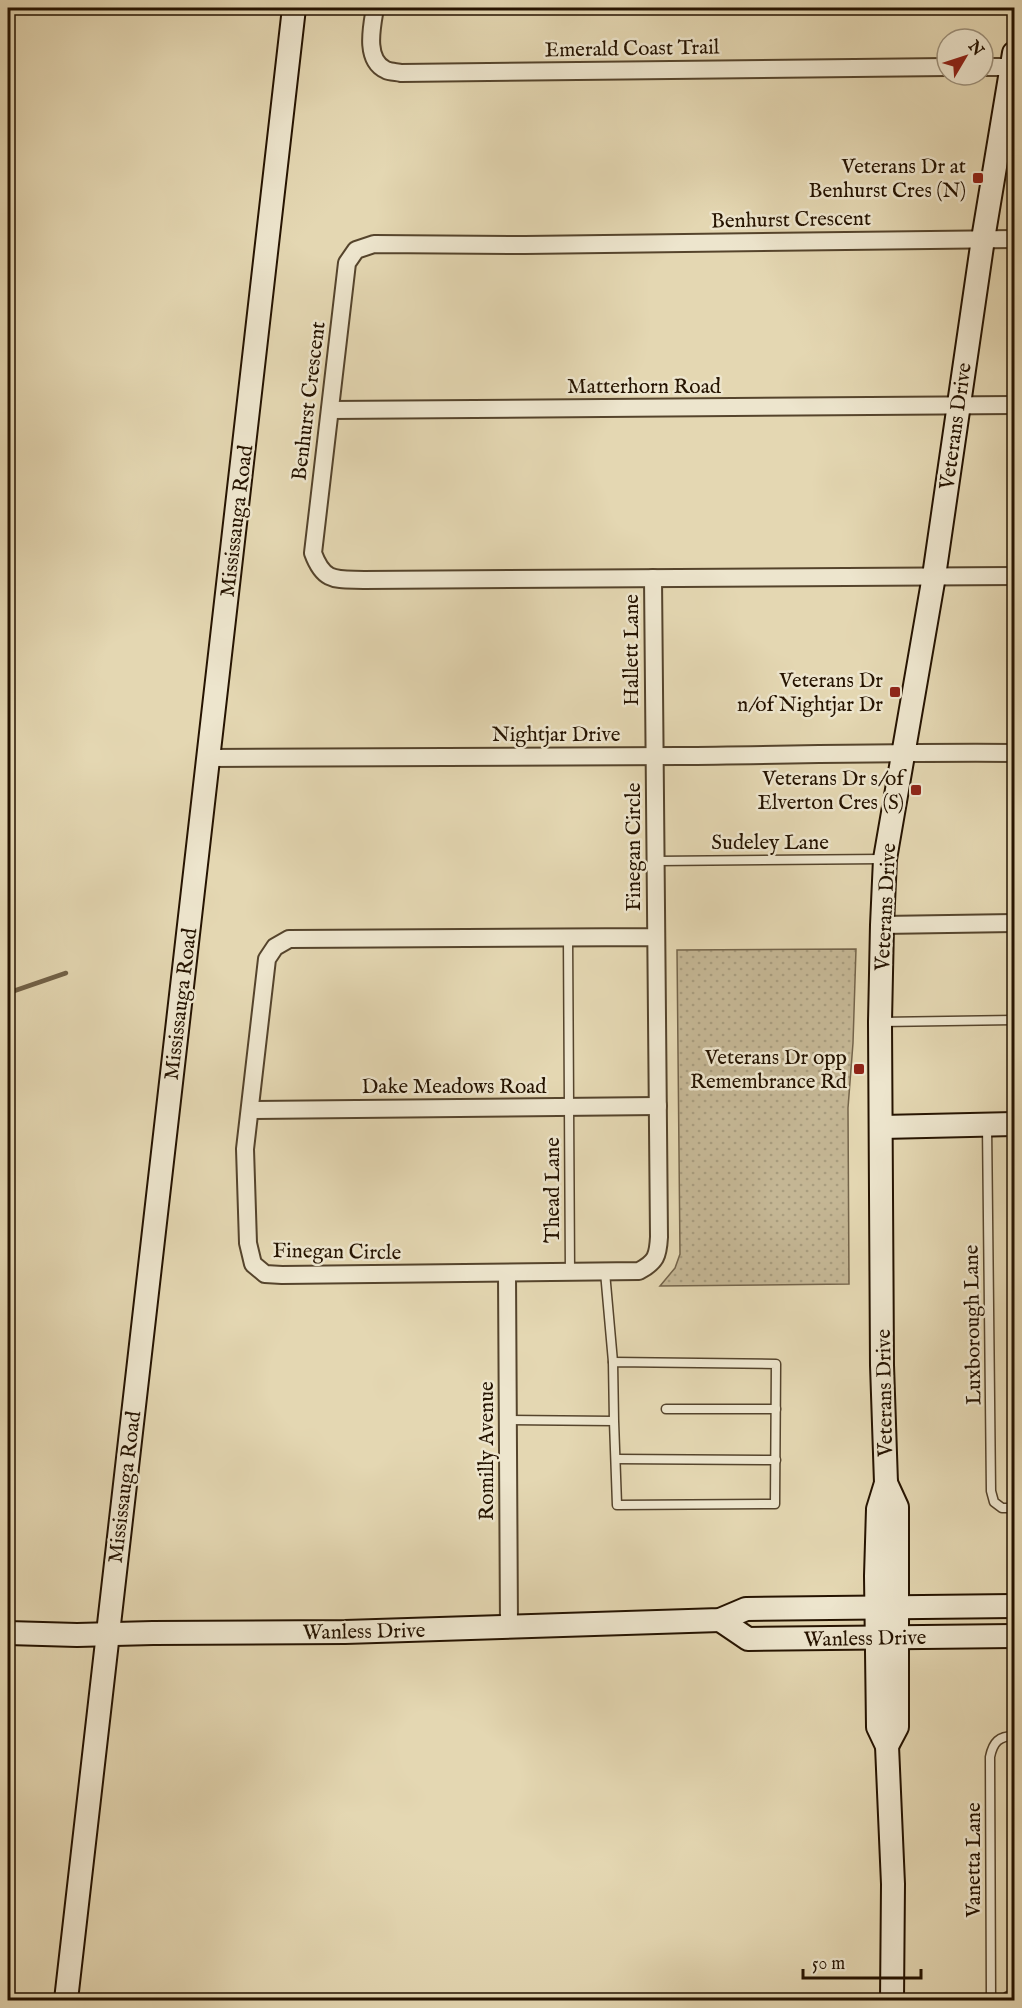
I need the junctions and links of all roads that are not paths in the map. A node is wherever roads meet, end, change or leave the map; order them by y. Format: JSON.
{"nodes":[{"id":1,"x":294,"y":8,"type":"edge"},
{"id":2,"x":375,"y":8,"type":"edge"},
{"id":3,"x":1014,"y":62,"type":"edge"},
{"id":4,"x":995,"y":65,"type":"edge"},
{"id":5,"x":935,"y":67,"type":"edge"},
{"id":6,"x":1014,"y":239,"type":"edge"},
{"id":7,"x":983,"y":240,"type":"junction"},
{"id":8,"x":1014,"y":405,"type":"edge"},
{"id":9,"x":958,"y":406,"type":"junction"},
{"id":10,"x":330,"y":410,"type":"junction"},
{"id":11,"x":934,"y":576,"type":"junction"},
{"id":12,"x":1014,"y":576,"type":"edge"},
{"id":13,"x":653,"y":578,"type":"junction"},
{"id":14,"x":903,"y":753,"type":"junction"},
{"id":15,"x":1014,"y":753,"type":"edge"},
{"id":16,"x":655,"y":757,"type":"junction"},
{"id":17,"x":209,"y":758,"type":"junction"},
{"id":18,"x":885,"y":859,"type":"junction"},
{"id":19,"x":656,"y":861,"type":"junction"},
{"id":20,"x":1014,"y":923,"type":"edge"},
{"id":21,"x":882,"y":925,"type":"junction"},
{"id":22,"x":568,"y":937,"type":"junction"},
{"id":23,"x":655,"y":937,"type":"junction"},
{"id":24,"x":1014,"y":1020,"type":"edge"},
{"id":25,"x":880,"y":1022,"type":"junction"},
{"id":26,"x":657,"y":1106,"type":"junction"},
{"id":27,"x":570,"y":1107,"type":"junction"},
{"id":28,"x":251,"y":1110,"type":"junction"},
{"id":29,"x":987,"y":1124,"type":"junction"},
{"id":30,"x":1014,"y":1124,"type":"edge"},
{"id":31,"x":882,"y":1127,"type":"junction"},
{"id":32,"x":570,"y":1272,"type":"junction"},
{"id":33,"x":605,"y":1272,"type":"junction"},
{"id":34,"x":507,"y":1274,"type":"junction"},
{"id":35,"x":613,"y":1362,"type":"junction"},
{"id":36,"x":666,"y":1408,"type":"dead end"},
{"id":37,"x":776,"y":1409,"type":"junction"},
{"id":38,"x":508,"y":1420,"type":"junction"},
{"id":39,"x":614,"y":1420,"type":"junction"},
{"id":40,"x":616,"y":1459,"type":"junction"},
{"id":41,"x":776,"y":1460,"type":"junction"},
{"id":42,"x":1014,"y":1508,"type":"edge"},
{"id":43,"x":1014,"y":1606,"type":"edge"},
{"id":44,"x":887,"y":1608,"type":"junction"},
{"id":45,"x":720,"y":1620,"type":"junction"},
{"id":46,"x":509,"y":1627,"type":"junction"},
{"id":47,"x":8,"y":1633,"type":"edge"},
{"id":48,"x":107,"y":1634,"type":"junction"},
{"id":49,"x":1014,"y":1636,"type":"edge"},
{"id":50,"x":887,"y":1637,"type":"junction"},
{"id":51,"x":1014,"y":1736,"type":"edge"},
{"id":52,"x":66,"y":2001,"type":"edge"},
{"id":53,"x":892,"y":2001,"type":"edge"},
{"id":54,"x":991,"y":2001,"type":"edge"}],
"edges":[{"from":1,"to":17,"type":"main road","name":"Mississauga Road"},
{"from":2,"to":5,"type":"street","name":"Emerald Coast Trail"},
{"from":3,"to":4,"type":"street"},
{"from":3,"to":7,"type":"main road","name":"Veterans Drive"},
{"from":6,"to":7,"type":"street","name":"Benhurst Crescent"},
{"from":7,"to":9,"type":"main road","name":"Veterans Drive"},
{"from":7,"to":10,"type":"street","name":"Benhurst Crescent"},
{"from":8,"to":9,"type":"street","name":"Matterhorn Road"},
{"from":9,"to":10,"type":"street","name":"Matterhorn Road"},
{"from":9,"to":11,"type":"main road","name":"Veterans Drive"},
{"from":10,"to":13,"type":"street","name":"Benhurst Crescent"},
{"from":11,"to":12,"type":"street","name":"Benhurst Crescent"},
{"from":11,"to":13,"type":"street","name":"Benhurst Crescent"},
{"from":11,"to":14,"type":"main road","name":"Veterans Drive"},
{"from":13,"to":16,"type":"street","name":"Hallett Lane"},
{"from":14,"to":15,"type":"street","name":"Nightjar Drive"},
{"from":14,"to":16,"type":"street","name":"Nightjar Drive"},
{"from":14,"to":18,"type":"main road","name":"Veterans Drive"},
{"from":16,"to":17,"type":"street","name":"Nightjar Drive"},
{"from":16,"to":19,"type":"street","name":"Finegan Circle"},
{"from":17,"to":48,"type":"main road","name":"Mississauga Road"},
{"from":18,"to":19,"type":"lane","name":"Sudeley Lane"},
{"from":18,"to":21,"type":"main road","name":"Veterans Drive"},
{"from":19,"to":23,"type":"street","name":"Finegan Circle"},
{"from":20,"to":21,"type":"street"},
{"from":21,"to":25,"type":"main road","name":"Veterans Drive"},
{"from":22,"to":23,"type":"street","name":"Finegan Circle"},
{"from":22,"to":27,"type":"lane","name":"Thead Lane"},
{"from":22,"to":28,"type":"street","name":"Finegan Circle"},
{"from":23,"to":26,"type":"street","name":"Finegan Circle"},
{"from":24,"to":25,"type":"lane"},
{"from":25,"to":31,"type":"main road","name":"Veterans Drive"},
{"from":26,"to":27,"type":"street","name":"Dake Meadows Road"},
{"from":26,"to":33,"type":"street","name":"Finegan Circle"},
{"from":27,"to":28,"type":"street","name":"Dake Meadows Road"},
{"from":27,"to":32,"type":"lane","name":"Thead Lane"},
{"from":28,"to":34,"type":"street","name":"Finegan Circle"},
{"from":29,"to":30,"type":"main road"},
{"from":29,"to":31,"type":"main road"},
{"from":29,"to":42,"type":"lane","name":"Luxborough Lane"},
{"from":31,"to":44,"type":"main road","name":"Veterans Drive"},
{"from":32,"to":33,"type":"street","name":"Finegan Circle"},
{"from":32,"to":34,"type":"street","name":"Finegan Circle"},
{"from":33,"to":35,"type":"lane"},
{"from":34,"to":38,"type":"street","name":"Romilly Avenue"},
{"from":35,"to":37,"type":"lane"},
{"from":35,"to":39,"type":"lane"},
{"from":36,"to":37,"type":"lane"},
{"from":37,"to":41,"type":"lane"},
{"from":38,"to":39,"type":"lane"},
{"from":38,"to":46,"type":"street","name":"Romilly Avenue"},
{"from":39,"to":40,"type":"lane"},
{"from":40,"to":41,"type":"lane"},
{"from":40,"to":41,"type":"lane"},
{"from":43,"to":44,"type":"main road","name":"Wanless Drive"},
{"from":44,"to":45,"type":"main road","name":"Wanless Drive"},
{"from":44,"to":50,"type":"main road","name":"Veterans Drive"},
{"from":45,"to":46,"type":"main road","name":"Wanless Drive"},
{"from":45,"to":50,"type":"main road","name":"Wanless Drive"},
{"from":46,"to":48,"type":"main road","name":"Wanless Drive"},
{"from":47,"to":48,"type":"main road","name":"Wanless Drive"},
{"from":48,"to":52,"type":"main road","name":"Mississauga Road"},
{"from":49,"to":50,"type":"main road","name":"Wanless Drive"},
{"from":50,"to":53,"type":"main road","name":"Veterans Drive"},
{"from":51,"to":54,"type":"lane","name":"Vanetta Lane"}]}
